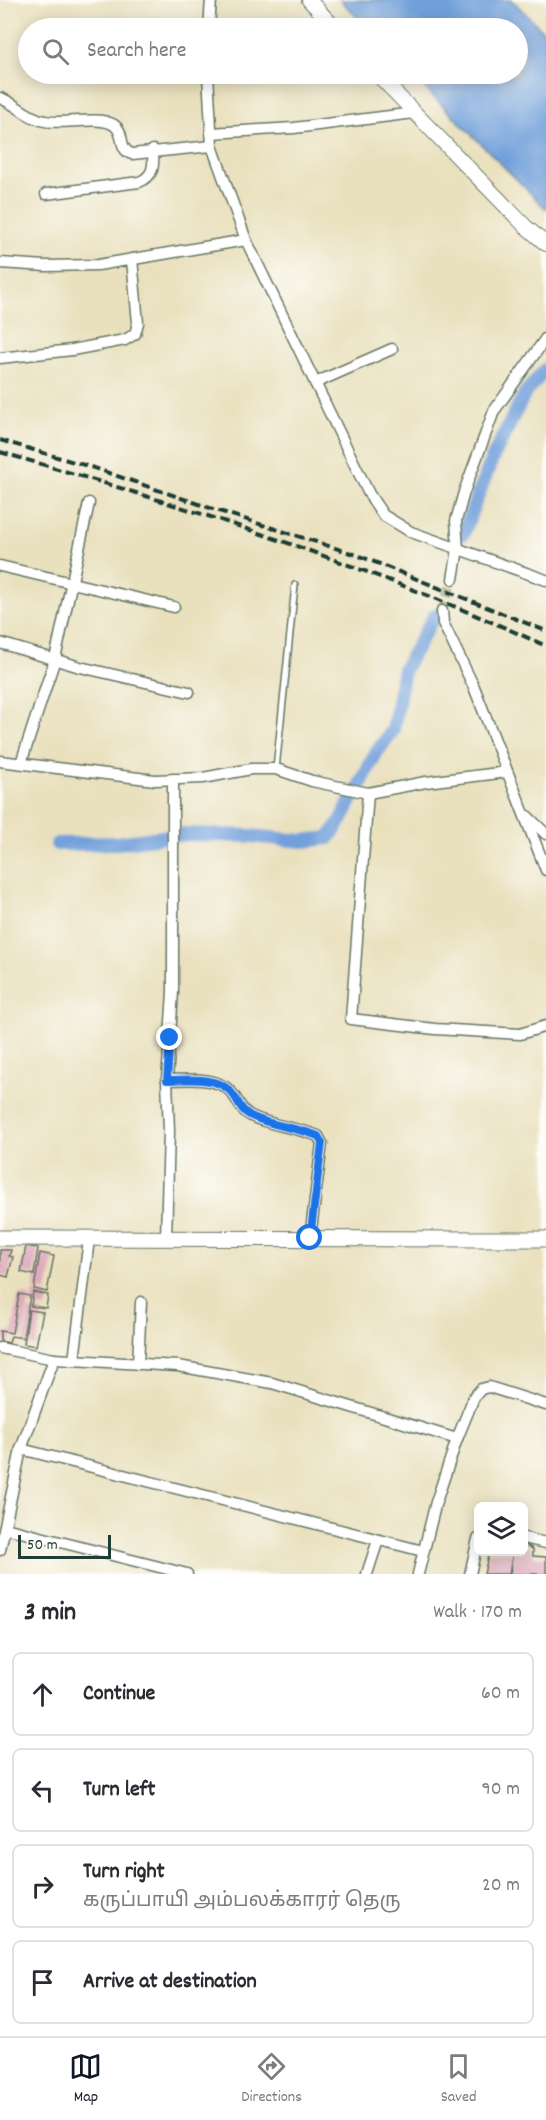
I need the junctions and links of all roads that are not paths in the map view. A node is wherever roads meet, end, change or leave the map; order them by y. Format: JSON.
{"nodes":[{"id":1,"x":211,"y":0,"type":"edge"},
{"id":2,"x":309,"y":0,"type":"edge"},
{"id":3,"x":210,"y":18,"type":"edge"},
{"id":4,"x":326,"y":18,"type":"edge"},
{"id":5,"x":209,"y":84,"type":"edge"},
{"id":6,"x":386,"y":84,"type":"edge"},
{"id":7,"x":0,"y":98,"type":"edge"},
{"id":8,"x":414,"y":113,"type":"junction"},
{"id":9,"x":211,"y":133,"type":"junction"},
{"id":10,"x":212,"y":146,"type":"junction"},
{"id":11,"x":153,"y":150,"type":"junction"},
{"id":12,"x":46,"y":194,"type":"dead end"},
{"id":13,"x":246,"y":240,"type":"junction"},
{"id":14,"x":546,"y":244,"type":"edge"},
{"id":15,"x":132,"y":259,"type":"junction"},
{"id":16,"x":0,"y":263,"type":"edge"},
{"id":17,"x":546,"y":338,"type":"edge"},
{"id":18,"x":392,"y":350,"type":"dead end"},
{"id":19,"x":0,"y":358,"type":"edge"},
{"id":20,"x":315,"y":383,"type":"junction"},
{"id":21,"x":88,"y":503,"type":"dead end"},
{"id":22,"x":458,"y":549,"type":"junction"},
{"id":23,"x":0,"y":566,"type":"edge"},
{"id":24,"x":453,"y":579,"type":"tunnel mouth"},
{"id":25,"x":546,"y":580,"type":"edge"},
{"id":26,"x":73,"y":583,"type":"junction"},
{"id":27,"x":295,"y":585,"type":"dead end"},
{"id":28,"x":174,"y":608,"type":"dead end"},
{"id":29,"x":442,"y":611,"type":"tunnel mouth"},
{"id":30,"x":0,"y":643,"type":"edge"},
{"id":31,"x":55,"y":659,"type":"junction"},
{"id":32,"x":189,"y":692,"type":"dead end"},
{"id":33,"x":0,"y":761,"type":"edge"},
{"id":34,"x":21,"y":764,"type":"junction"},
{"id":35,"x":276,"y":769,"type":"junction"},
{"id":36,"x":507,"y":772,"type":"junction"},
{"id":37,"x":173,"y":779,"type":"junction"},
{"id":38,"x":368,"y":794,"type":"junction"},
{"id":39,"x":525,"y":814,"type":"junction"},
{"id":40,"x":546,"y":834,"type":"edge"},
{"id":41,"x":546,"y":870,"type":"edge"},
{"id":42,"x":546,"y":1026,"type":"edge"},
{"id":43,"x":167,"y":1080,"type":"junction"},
{"id":44,"x":546,"y":1232,"type":"edge"},
{"id":45,"x":0,"y":1238,"type":"edge"},
{"id":46,"x":166,"y":1238,"type":"junction"},
{"id":47,"x":310,"y":1238,"type":"junction"},
{"id":48,"x":89,"y":1239,"type":"junction"},
{"id":49,"x":518,"y":1239,"type":"junction"},
{"id":50,"x":546,"y":1239,"type":"edge"},
{"id":51,"x":546,"y":1252,"type":"edge"},
{"id":52,"x":141,"y":1302,"type":"dead end"},
{"id":53,"x":0,"y":1348,"type":"edge"},
{"id":54,"x":54,"y":1359,"type":"junction"},
{"id":55,"x":75,"y":1360,"type":"junction"},
{"id":56,"x":138,"y":1364,"type":"junction"},
{"id":57,"x":546,"y":1405,"type":"edge"},
{"id":58,"x":457,"y":1439,"type":"junction"},
{"id":59,"x":21,"y":1449,"type":"junction"},
{"id":60,"x":4,"y":1512,"type":"edge"},
{"id":61,"x":5,"y":1528,"type":"junction"},
{"id":62,"x":528,"y":1539,"type":"edge"},
{"id":63,"x":378,"y":1540,"type":"junction"},
{"id":64,"x":546,"y":1544,"type":"edge"},
{"id":65,"x":0,"y":1550,"type":"edge"},
{"id":66,"x":423,"y":1551,"type":"junction"},
{"id":67,"x":474,"y":1556,"type":"edge"},
{"id":68,"x":187,"y":1574,"type":"edge"},
{"id":69,"x":367,"y":1574,"type":"edge"},
{"id":70,"x":418,"y":1574,"type":"edge"},
{"id":71,"x":470,"y":1574,"type":"edge"}],
"edges":[{"from":1,"to":3,"type":"street"},
{"from":2,"to":4,"type":"main road"},
{"from":5,"to":9,"type":"street"},
{"from":6,"to":8,"type":"main road"},
{"from":7,"to":11,"type":"street"},
{"from":8,"to":9,"type":"street"},
{"from":8,"to":14,"type":"main road"},
{"from":9,"to":10,"type":"street"},
{"from":10,"to":11,"type":"street"},
{"from":10,"to":13,"type":"street"},
{"from":11,"to":12,"type":"street"},
{"from":13,"to":15,"type":"street"},
{"from":13,"to":20,"type":"street"},
{"from":15,"to":16,"type":"street"},
{"from":15,"to":19,"type":"street"},
{"from":17,"to":22,"type":"street"},
{"from":18,"to":20,"type":"street"},
{"from":20,"to":22,"type":"street"},
{"from":21,"to":26,"type":"street"},
{"from":22,"to":24,"type":"street"},
{"from":22,"to":25,"type":"street"},
{"from":23,"to":26,"type":"street"},
{"from":26,"to":28,"type":"street"},
{"from":26,"to":31,"type":"street"},
{"from":27,"to":35,"type":"lane"},
{"from":29,"to":36,"type":"street"},
{"from":30,"to":31,"type":"street"},
{"from":31,"to":32,"type":"street"},
{"from":31,"to":34,"type":"street"},
{"from":33,"to":34,"type":"street"},
{"from":34,"to":37,"type":"street"},
{"from":35,"to":37,"type":"street"},
{"from":35,"to":38,"type":"street"},
{"from":36,"to":38,"type":"street"},
{"from":36,"to":39,"type":"street"},
{"from":37,"to":43,"type":"street"},
{"from":38,"to":42,"type":"street"},
{"from":39,"to":40,"type":"street"},
{"from":39,"to":41,"type":"street"},
{"from":43,"to":46,"type":"street"},
{"from":43,"to":47,"type":"street"},
{"from":44,"to":49,"type":"main road"},
{"from":45,"to":48,"type":"main road"},
{"from":46,"to":47,"type":"main road"},
{"from":46,"to":48,"type":"main road"},
{"from":47,"to":49,"type":"main road"},
{"from":48,"to":55,"type":"street"},
{"from":49,"to":50,"type":"main road"},
{"from":49,"to":51,"type":"main road"},
{"from":52,"to":56,"type":"street"},
{"from":53,"to":54,"type":"street"},
{"from":54,"to":55,"type":"street"},
{"from":54,"to":59,"type":"street"},
{"from":55,"to":56,"type":"street"},
{"from":56,"to":58,"type":"street"},
{"from":57,"to":58,"type":"street"},
{"from":58,"to":66,"type":"street"},
{"from":59,"to":60,"type":"street"},
{"from":59,"to":63,"type":"street"},
{"from":60,"to":61,"type":"street"},
{"from":61,"to":65,"type":"street"},
{"from":61,"to":68,"type":"street"},
{"from":62,"to":64,"type":"street"},
{"from":63,"to":66,"type":"street"},
{"from":63,"to":69,"type":"street"},
{"from":66,"to":70,"type":"street"},
{"from":67,"to":71,"type":"street"}]}
